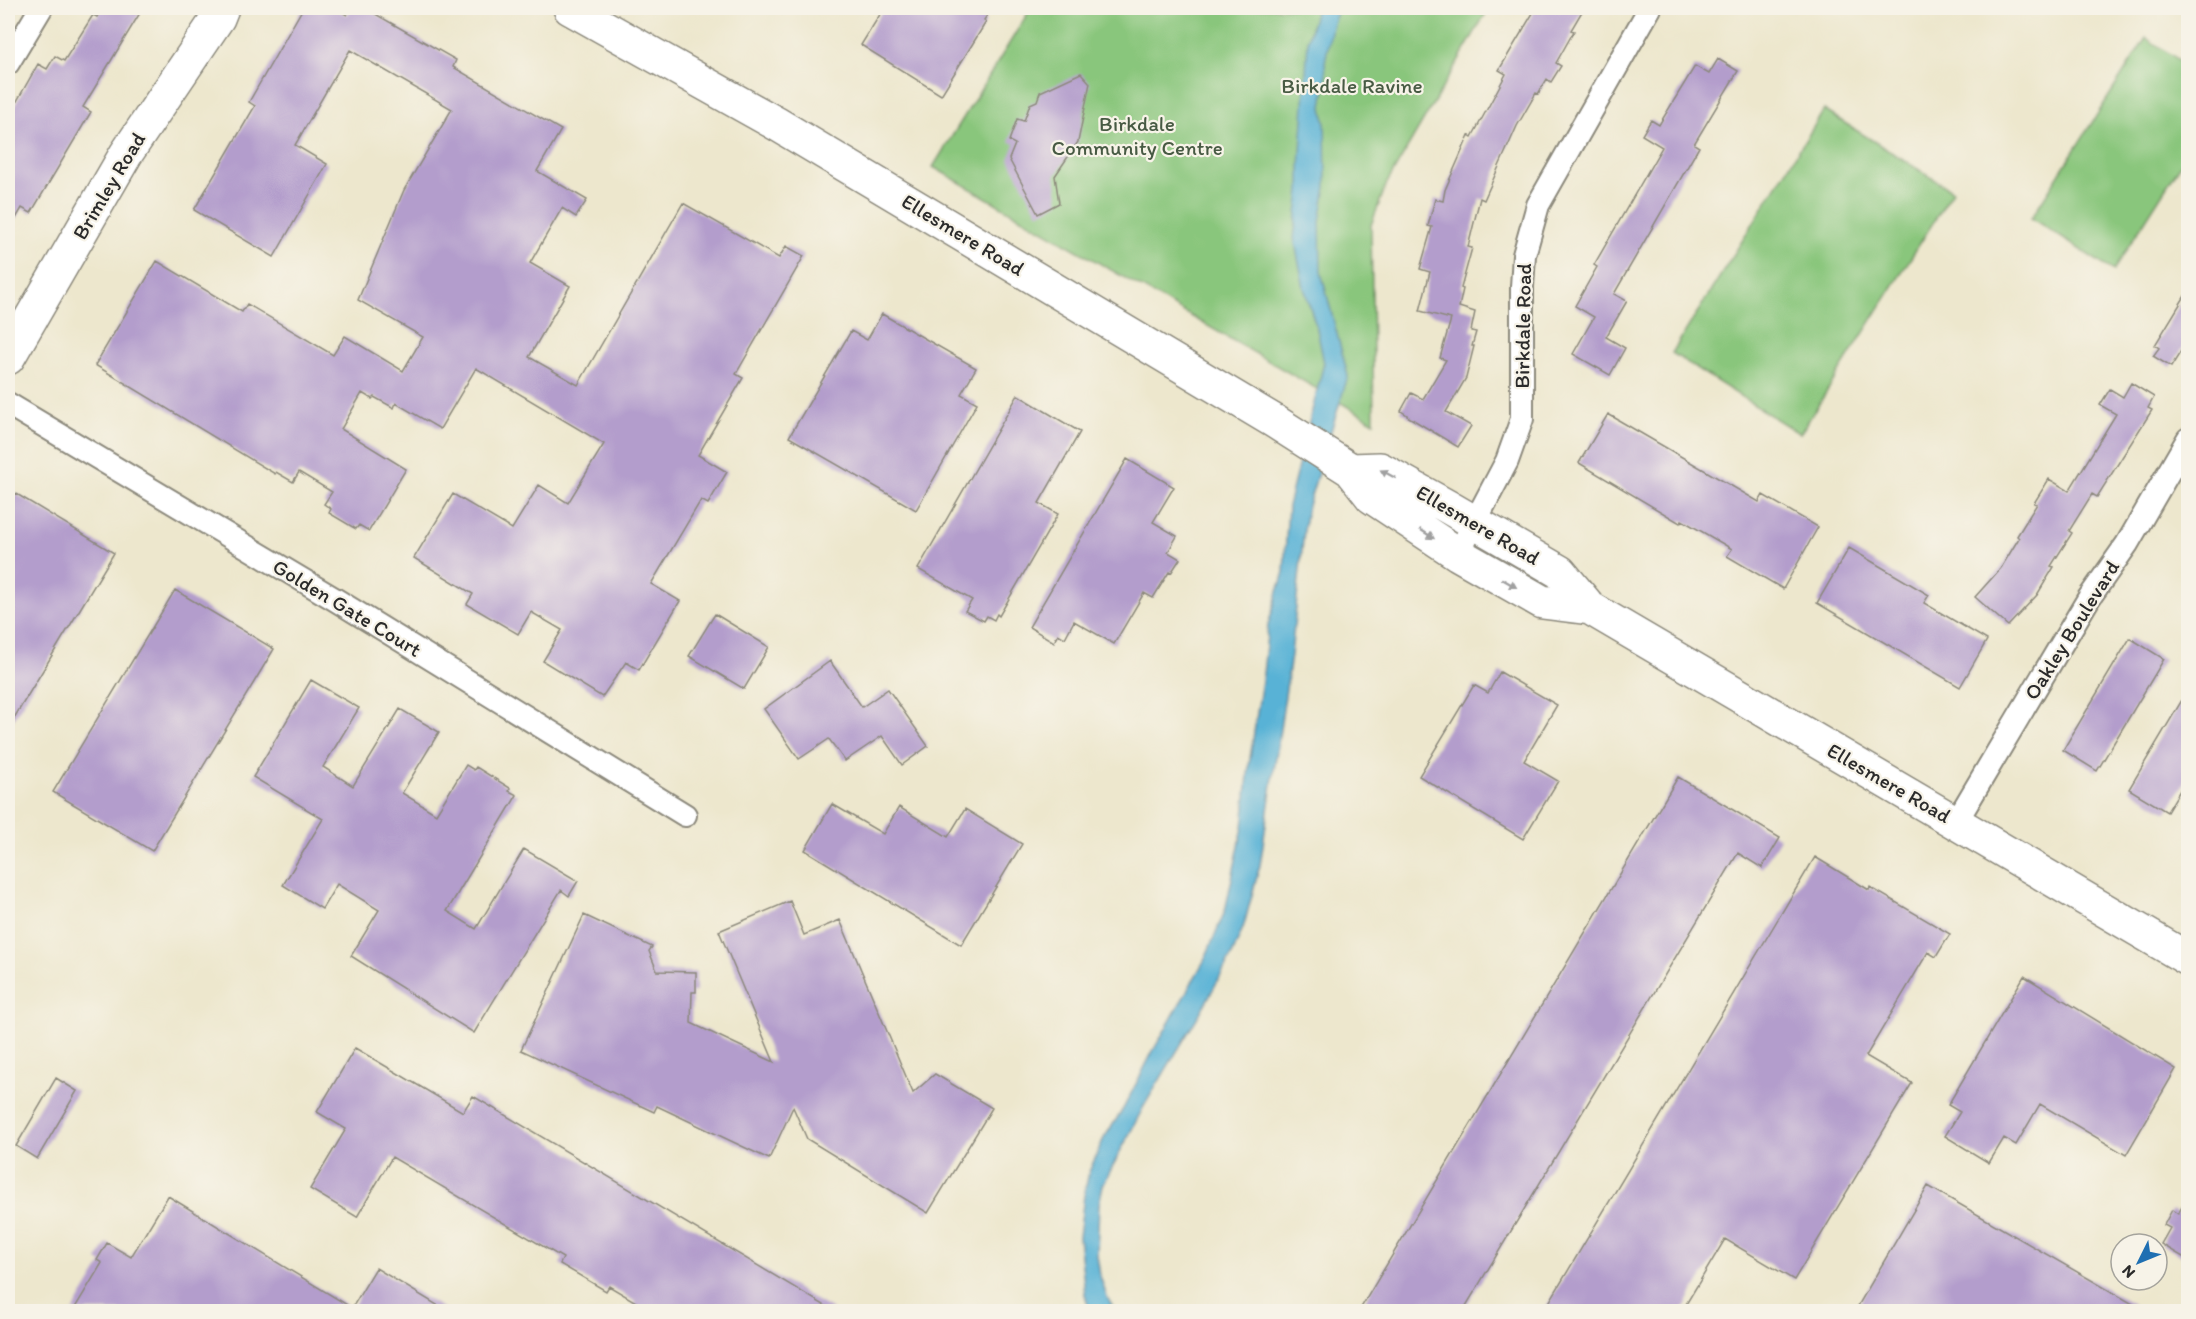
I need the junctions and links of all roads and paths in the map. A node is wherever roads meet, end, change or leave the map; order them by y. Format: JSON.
{"nodes":[{"id":1,"x":41,"y":8,"type":"edge"},
{"id":2,"x":570,"y":8,"type":"edge"},
{"id":3,"x":1650,"y":8,"type":"edge"},
{"id":4,"x":226,"y":11,"type":"edge"},
{"id":5,"x":8,"y":63,"type":"edge"},
{"id":6,"x":8,"y":358,"type":"edge"},
{"id":7,"x":8,"y":404,"type":"edge"},
{"id":8,"x":2188,"y":439,"type":"edge"},
{"id":9,"x":1351,"y":470,"type":"junction"},
{"id":10,"x":1476,"y":523,"type":"junction"},
{"id":11,"x":1458,"y":554,"type":"junction"},
{"id":12,"x":1590,"y":608,"type":"junction"},
{"id":13,"x":685,"y":815,"type":"dead end"},
{"id":14,"x":1956,"y":822,"type":"junction"},
{"id":15,"x":2188,"y":959,"type":"edge"}],
"edges":[{"from":1,"to":5,"type":"street"},
{"from":2,"to":9,"type":"main road","name":"Ellesmere Road"},
{"from":3,"to":10,"type":"street","name":"Birkdale Road"},
{"from":4,"to":6,"type":"main road","name":"Brimley Road"},
{"from":7,"to":13,"type":"street","name":"Golden Gate Court"},
{"from":8,"to":14,"type":"street","name":"Oakley Boulevard"},
{"from":10,"to":9,"type":"main road","name":"Ellesmere Road","one_way":true},
{"from":9,"to":11,"type":"main road","name":"Ellesmere Road","one_way":true},
{"from":10,"to":11,"type":"street","name":"Birkdale Road"},
{"from":10,"to":12,"type":"main road","name":"Ellesmere Road"},
{"from":11,"to":12,"type":"main road","name":"Ellesmere Road","one_way":true},
{"from":12,"to":14,"type":"main road","name":"Ellesmere Road"},
{"from":14,"to":15,"type":"main road","name":"Ellesmere Road"}]}
